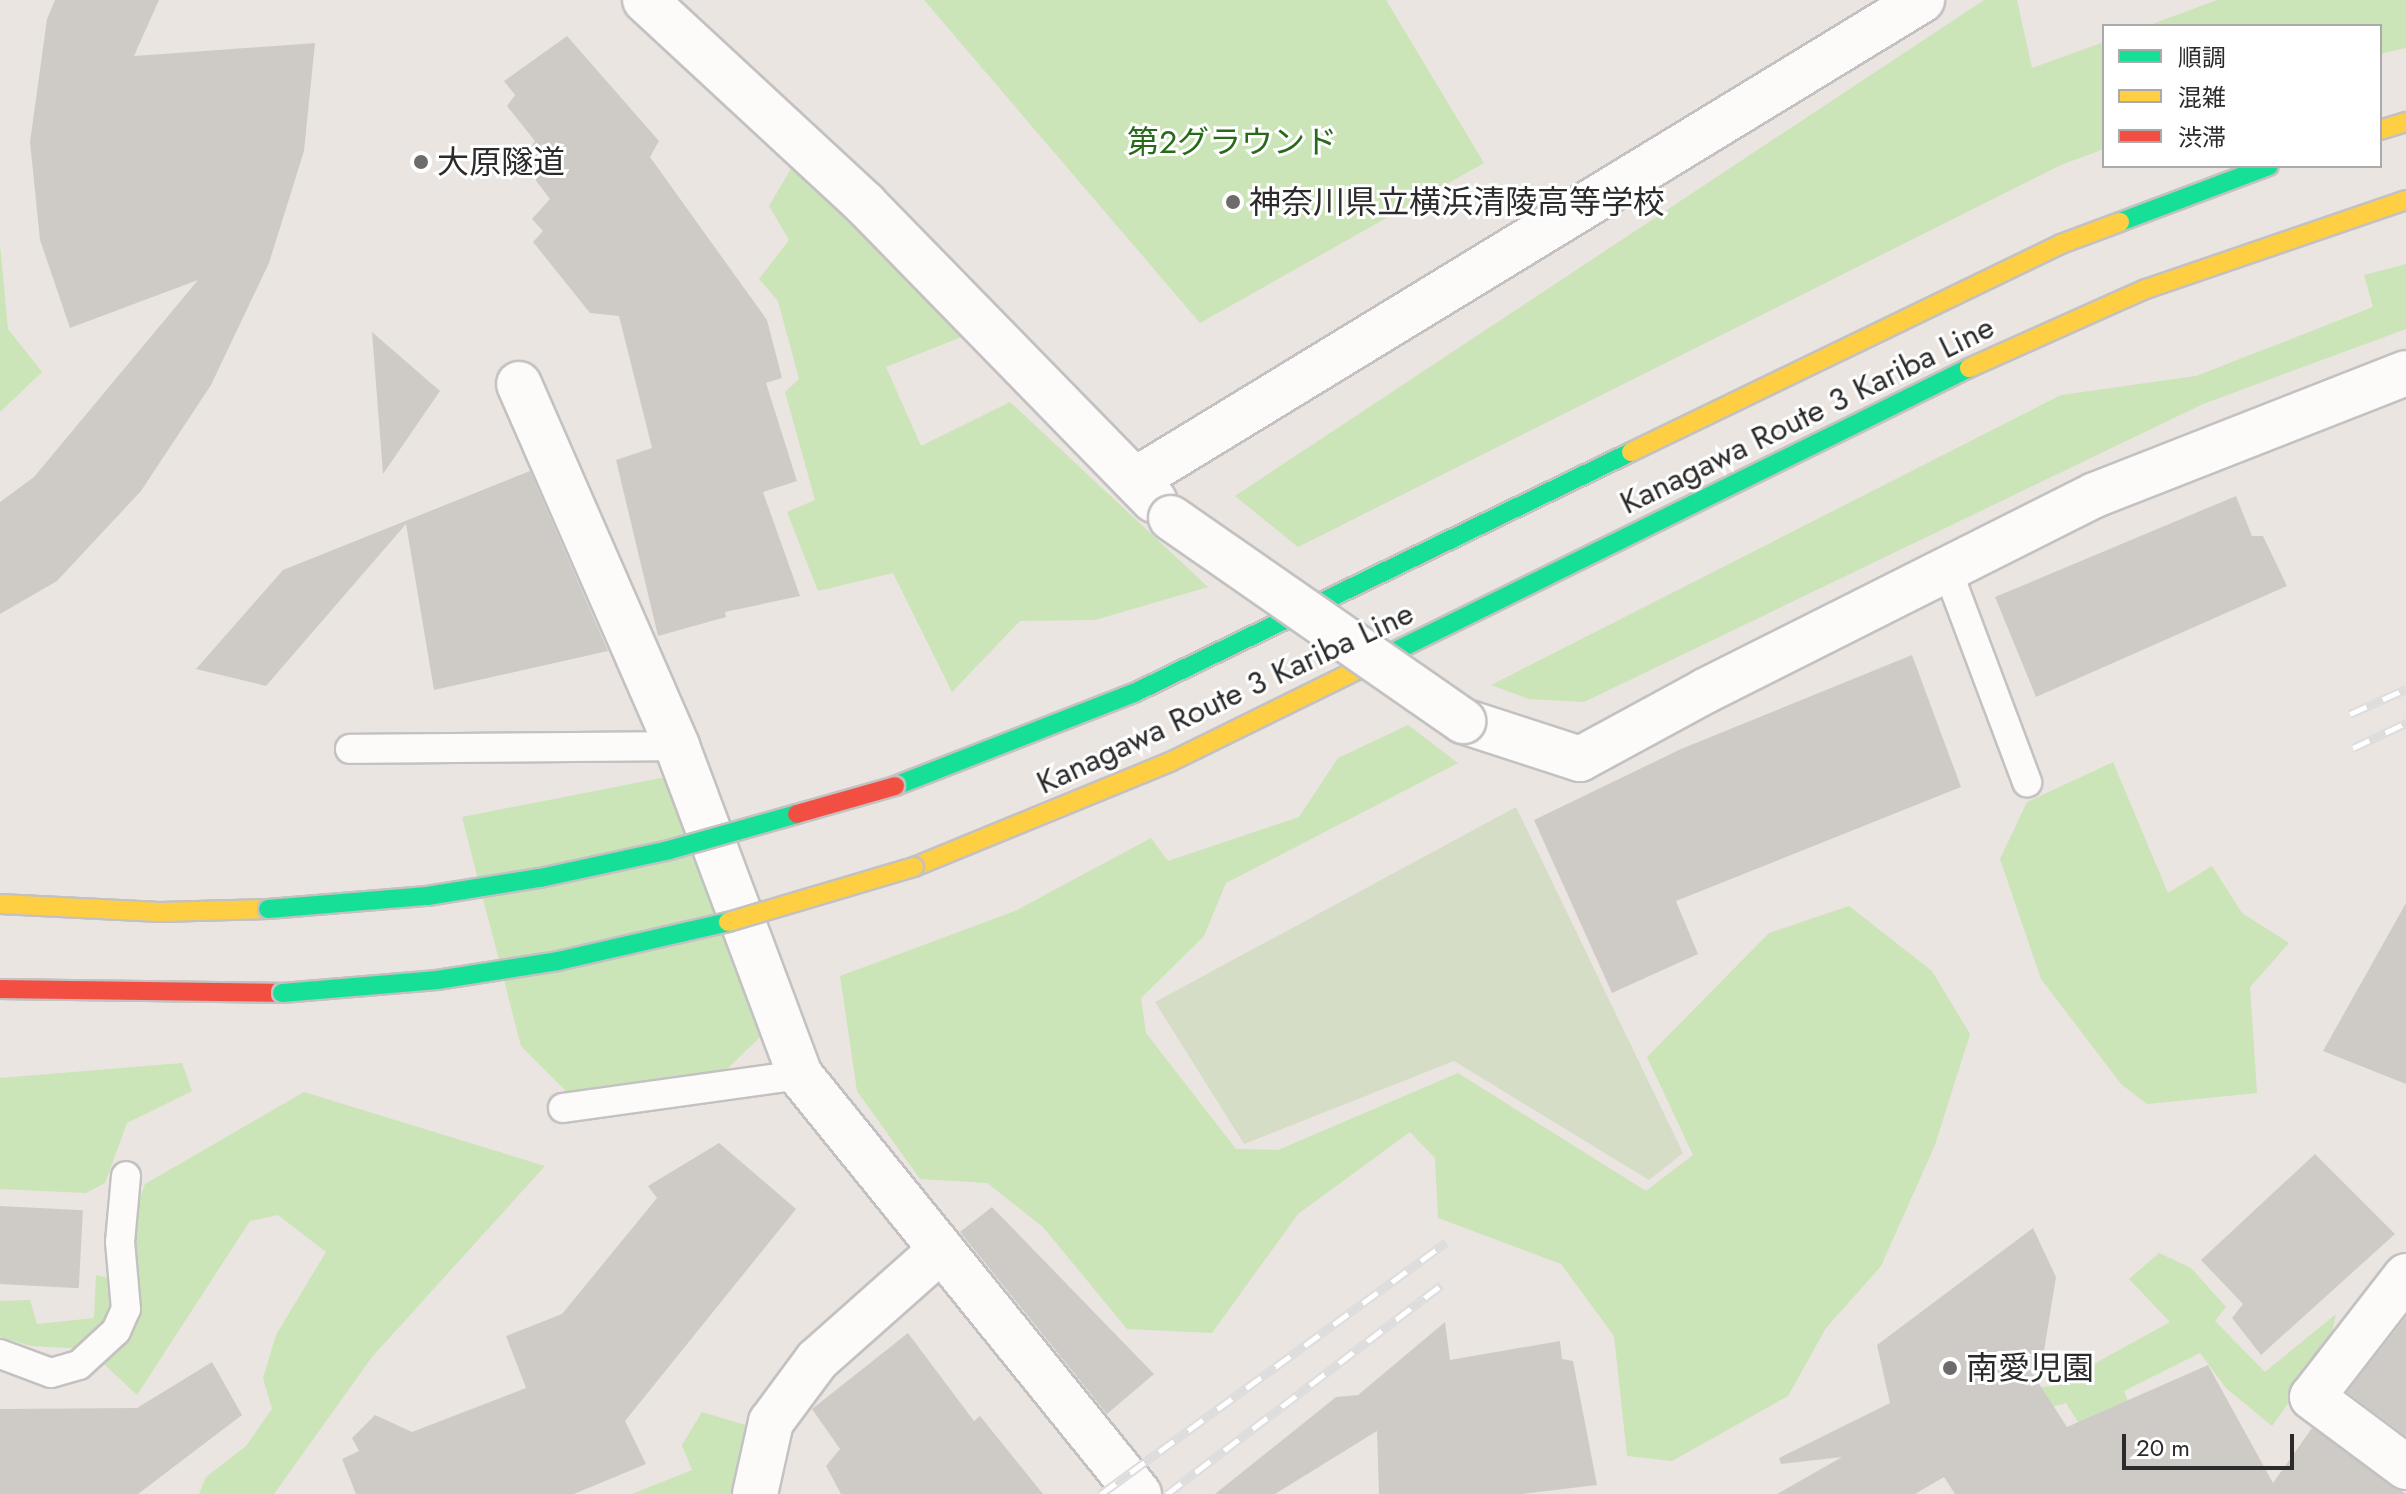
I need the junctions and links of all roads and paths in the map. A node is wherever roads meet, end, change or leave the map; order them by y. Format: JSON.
{"nodes":[{"id":1,"x":645,"y":0,"type":"edge"},
{"id":2,"x":1922,"y":0,"type":"edge"},
{"id":3,"x":2406,"y":122,"type":"edge"},
{"id":4,"x":2382,"y":129,"type":"edge"},
{"id":5,"x":2264,"y":168,"type":"edge"},
{"id":6,"x":2406,"y":200,"type":"edge"},
{"id":7,"x":2406,"y":373,"type":"edge"},
{"id":8,"x":519,"y":384,"type":"dead end"},
{"id":9,"x":1135,"y":480,"type":"junction"},
{"id":10,"x":1947,"y":569,"type":"junction"},
{"id":11,"x":677,"y":746,"type":"junction"},
{"id":12,"x":350,"y":749,"type":"dead end"},
{"id":13,"x":2027,"y":782,"type":"dead end"},
{"id":14,"x":0,"y":904,"type":"edge"},
{"id":15,"x":0,"y":989,"type":"edge"},
{"id":16,"x":800,"y":1075,"type":"junction"},
{"id":17,"x":563,"y":1108,"type":"dead end"},
{"id":18,"x":126,"y":1176,"type":"dead end"},
{"id":19,"x":941,"y":1250,"type":"junction"},
{"id":20,"x":2406,"y":1276,"type":"edge"},
{"id":21,"x":0,"y":1354,"type":"edge"},
{"id":22,"x":2406,"y":1467,"type":"edge"},
{"id":23,"x":755,"y":1494,"type":"edge"},
{"id":24,"x":1139,"y":1494,"type":"edge"}],
"edges":[{"from":1,"to":9,"type":"street"},
{"from":2,"to":9,"type":"street"},
{"from":3,"to":4,"type":"highway"},
{"from":5,"to":14,"type":"highway","name":"Kanagawa Route 3 Kariba Line","bridge":true},
{"from":6,"to":15,"type":"highway","name":"Kanagawa Route 3 Kariba Line","bridge":true},
{"from":7,"to":10,"type":"street"},
{"from":8,"to":11,"type":"street"},
{"from":9,"to":10,"type":"street","bridge":true},
{"from":10,"to":13,"type":"lane"},
{"from":11,"to":12,"type":"lane"},
{"from":11,"to":16,"type":"street"},
{"from":16,"to":17,"type":"lane"},
{"from":16,"to":19,"type":"street"},
{"from":18,"to":21,"type":"lane"},
{"from":19,"to":23,"type":"street"},
{"from":19,"to":24,"type":"street"},
{"from":20,"to":22,"type":"street"}]}
